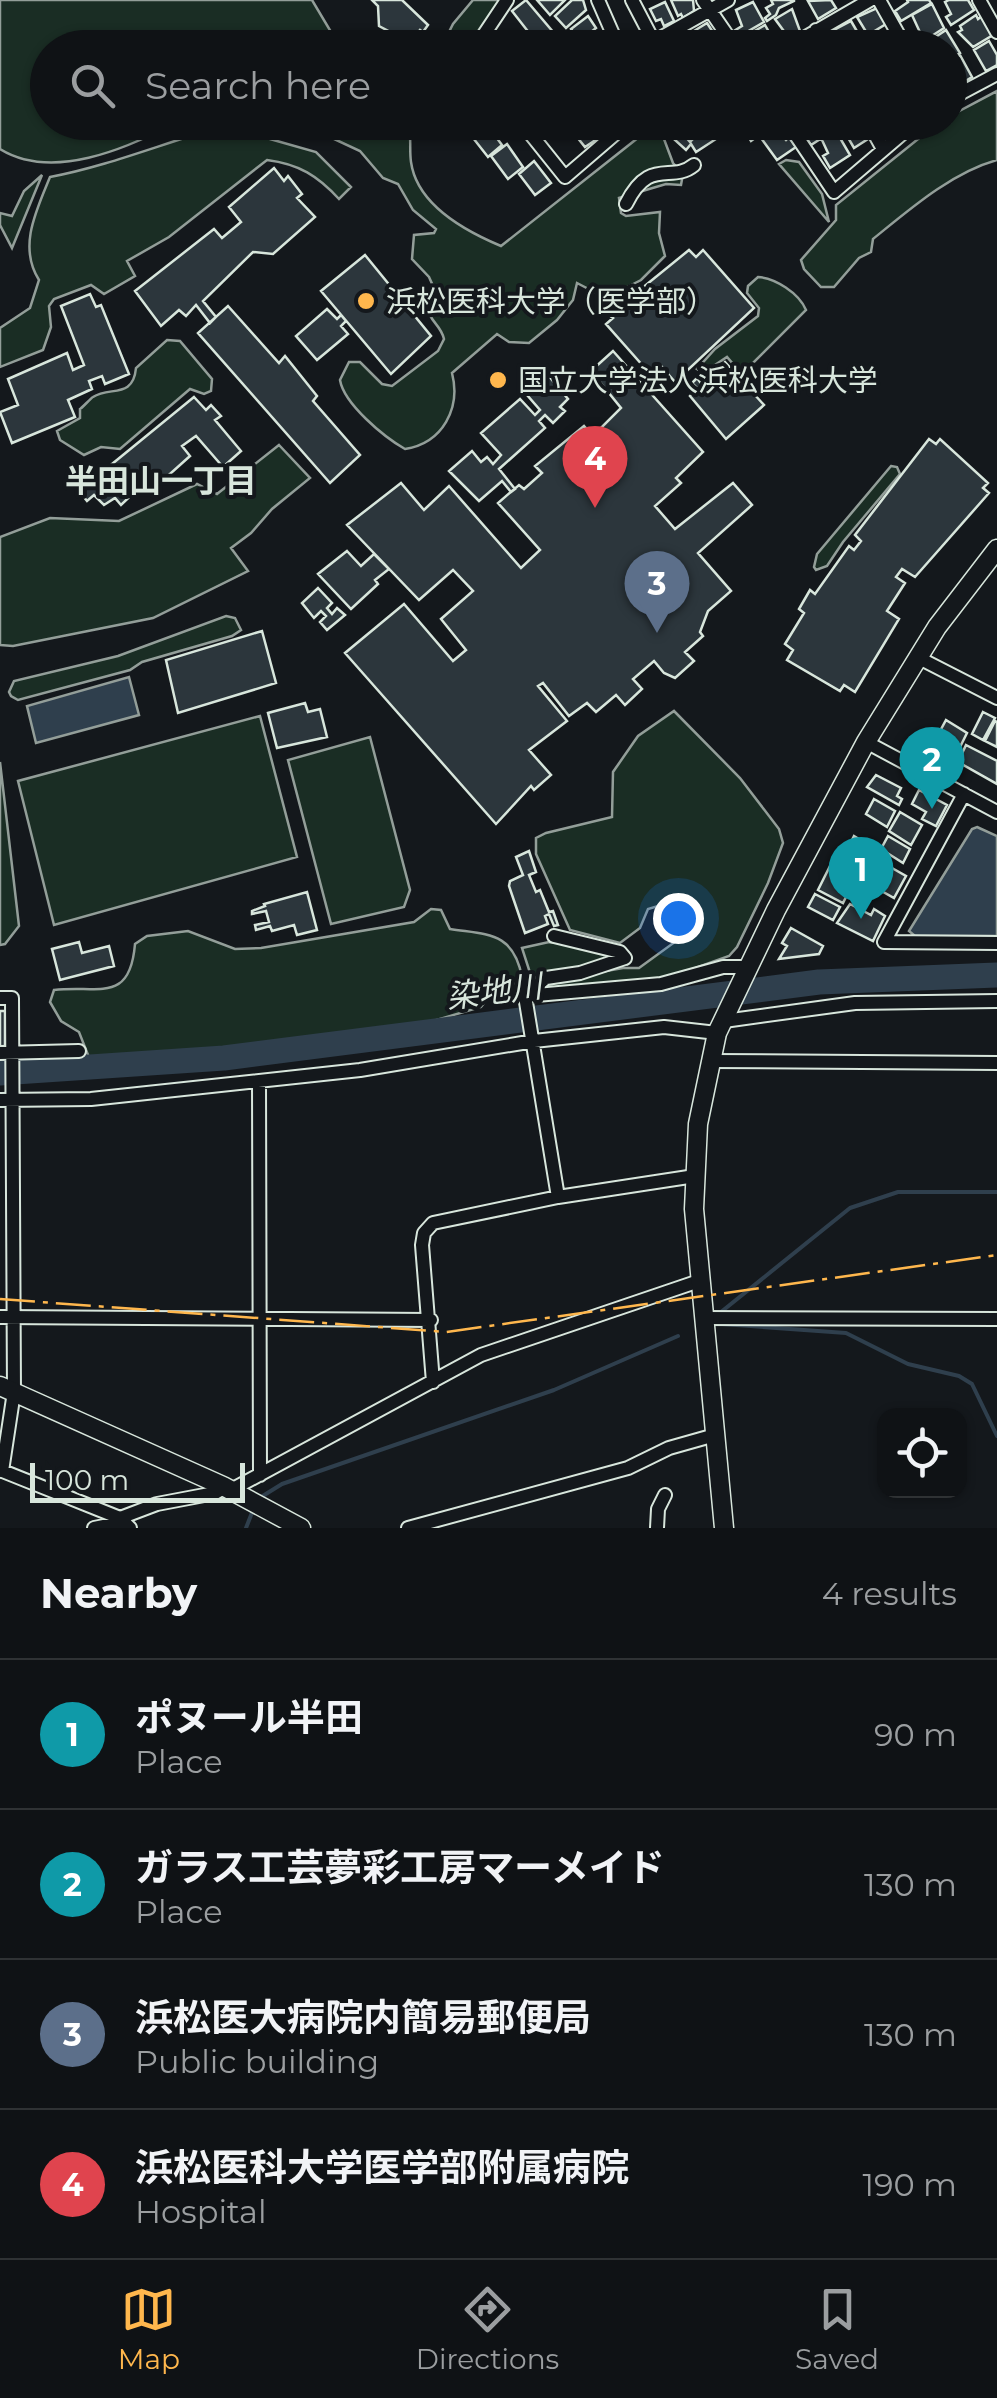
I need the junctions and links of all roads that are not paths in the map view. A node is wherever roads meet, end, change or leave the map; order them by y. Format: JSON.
{"nodes":[{"id":1,"x":508,"y":0,"type":"edge"},
{"id":2,"x":598,"y":0,"type":"edge"},
{"id":3,"x":632,"y":0,"type":"edge"},
{"id":4,"x":728,"y":0,"type":"edge"},
{"id":5,"x":870,"y":0,"type":"edge"},
{"id":6,"x":879,"y":0,"type":"edge"},
{"id":7,"x":979,"y":0,"type":"edge"},
{"id":8,"x":707,"y":5,"type":"edge"},
{"id":9,"x":487,"y":30,"type":"edge"},
{"id":10,"x":611,"y":30,"type":"edge"},
{"id":11,"x":648,"y":30,"type":"edge"},
{"id":12,"x":674,"y":30,"type":"edge"},
{"id":13,"x":724,"y":30,"type":"edge"},
{"id":14,"x":816,"y":30,"type":"edge"},
{"id":15,"x":896,"y":30,"type":"edge"},
{"id":16,"x":997,"y":32,"type":"edge"},
{"id":17,"x":997,"y":74,"type":"edge"},
{"id":18,"x":967,"y":91,"type":"edge"},
{"id":19,"x":535,"y":140,"type":"edge"},
{"id":20,"x":608,"y":140,"type":"edge"},
{"id":21,"x":799,"y":140,"type":"edge"},
{"id":22,"x":878,"y":140,"type":"edge"},
{"id":23,"x":893,"y":140,"type":"edge"},
{"id":24,"x":883,"y":148,"type":"junction"},
{"id":25,"x":694,"y":165,"type":"dead end"},
{"id":26,"x":626,"y":204,"type":"dead end"},
{"id":27,"x":997,"y":549,"type":"edge"},
{"id":28,"x":917,"y":657,"type":"junction"},
{"id":29,"x":997,"y":698,"type":"edge"},
{"id":30,"x":866,"y":742,"type":"junction"},
{"id":31,"x":964,"y":794,"type":"junction"},
{"id":32,"x":997,"y":812,"type":"edge"},
{"id":33,"x":554,"y":936,"type":"dead end"},
{"id":34,"x":997,"y":943,"type":"edge"},
{"id":35,"x":747,"y":968,"type":"junction"},
{"id":36,"x":529,"y":980,"type":"dead end"},
{"id":37,"x":0,"y":998,"type":"edge"},
{"id":38,"x":526,"y":999,"type":"junction"},
{"id":39,"x":997,"y":1001,"type":"edge"},
{"id":40,"x":723,"y":1021,"type":"junction"},
{"id":41,"x":534,"y":1039,"type":"junction"},
{"id":42,"x":79,"y":1051,"type":"dead end"},
{"id":43,"x":6,"y":1053,"type":"edge"},
{"id":44,"x":711,"y":1061,"type":"junction"},
{"id":45,"x":997,"y":1063,"type":"edge"},
{"id":46,"x":259,"y":1081,"type":"junction"},
{"id":47,"x":7,"y":1100,"type":"edge"},
{"id":48,"x":695,"y":1176,"type":"junction"},
{"id":49,"x":558,"y":1197,"type":"junction"},
{"id":50,"x":699,"y":1281,"type":"junction"},
{"id":51,"x":261,"y":1317,"type":"junction"},
{"id":52,"x":6,"y":1318,"type":"edge"},
{"id":53,"x":703,"y":1318,"type":"junction"},
{"id":54,"x":997,"y":1319,"type":"edge"},
{"id":55,"x":431,"y":1320,"type":"junction"},
{"id":56,"x":433,"y":1382,"type":"junction"},
{"id":57,"x":7,"y":1389,"type":"edge"},
{"id":58,"x":715,"y":1435,"type":"junction"},
{"id":59,"x":1,"y":1470,"type":"edge"},
{"id":60,"x":260,"y":1475,"type":"junction"},
{"id":61,"x":234,"y":1492,"type":"junction"},
{"id":62,"x":665,"y":1495,"type":"dead end"},
{"id":63,"x":125,"y":1523,"type":"edge"},
{"id":64,"x":94,"y":1528,"type":"edge"},
{"id":65,"x":301,"y":1528,"type":"edge"},
{"id":66,"x":408,"y":1528,"type":"edge"},
{"id":67,"x":657,"y":1528,"type":"edge"},
{"id":68,"x":724,"y":1528,"type":"edge"}],
"edges":[{"from":1,"to":9,"type":"street"},
{"from":2,"to":10,"type":"street"},
{"from":3,"to":11,"type":"street"},
{"from":4,"to":8,"type":"street"},
{"from":5,"to":14,"type":"street"},
{"from":6,"to":15,"type":"street"},
{"from":7,"to":16,"type":"street"},
{"from":8,"to":12,"type":"street"},
{"from":8,"to":13,"type":"street"},
{"from":17,"to":18,"type":"street"},
{"from":19,"to":20,"type":"street"},
{"from":21,"to":24,"type":"street"},
{"from":22,"to":24,"type":"street"},
{"from":23,"to":24,"type":"street"},
{"from":25,"to":26,"type":"street"},
{"from":27,"to":28,"type":"street"},
{"from":28,"to":29,"type":"street"},
{"from":28,"to":30,"type":"street"},
{"from":30,"to":31,"type":"street"},
{"from":30,"to":35,"type":"street"},
{"from":31,"to":32,"type":"street"},
{"from":31,"to":34,"type":"street"},
{"from":33,"to":38,"type":"street"},
{"from":35,"to":38,"type":"street"},
{"from":35,"to":40,"type":"street"},
{"from":36,"to":38,"type":"street"},
{"from":37,"to":43,"type":"street"},
{"from":38,"to":41,"type":"street"},
{"from":39,"to":40,"type":"street"},
{"from":40,"to":41,"type":"street"},
{"from":40,"to":44,"type":"street"},
{"from":41,"to":46,"type":"street"},
{"from":41,"to":49,"type":"street"},
{"from":42,"to":43,"type":"street"},
{"from":43,"to":47,"type":"street"},
{"from":44,"to":45,"type":"street"},
{"from":44,"to":48,"type":"street"},
{"from":46,"to":47,"type":"street"},
{"from":46,"to":51,"type":"street"},
{"from":47,"to":52,"type":"street"},
{"from":48,"to":49,"type":"street"},
{"from":48,"to":50,"type":"street"},
{"from":49,"to":55,"type":"street"},
{"from":50,"to":53,"type":"street"},
{"from":50,"to":56,"type":"street"},
{"from":51,"to":52,"type":"street"},
{"from":51,"to":55,"type":"street"},
{"from":51,"to":60,"type":"street"},
{"from":52,"to":57,"type":"street"},
{"from":53,"to":54,"type":"street"},
{"from":53,"to":58,"type":"street"},
{"from":55,"to":56,"type":"street"},
{"from":56,"to":60,"type":"street"},
{"from":57,"to":59,"type":"street"},
{"from":57,"to":61,"type":"street"},
{"from":58,"to":66,"type":"street"},
{"from":58,"to":68,"type":"street"},
{"from":59,"to":63,"type":"street"},
{"from":60,"to":61,"type":"street"},
{"from":61,"to":63,"type":"street"},
{"from":61,"to":65,"type":"street"},
{"from":62,"to":67,"type":"street"},
{"from":63,"to":64,"type":"street"}]}
